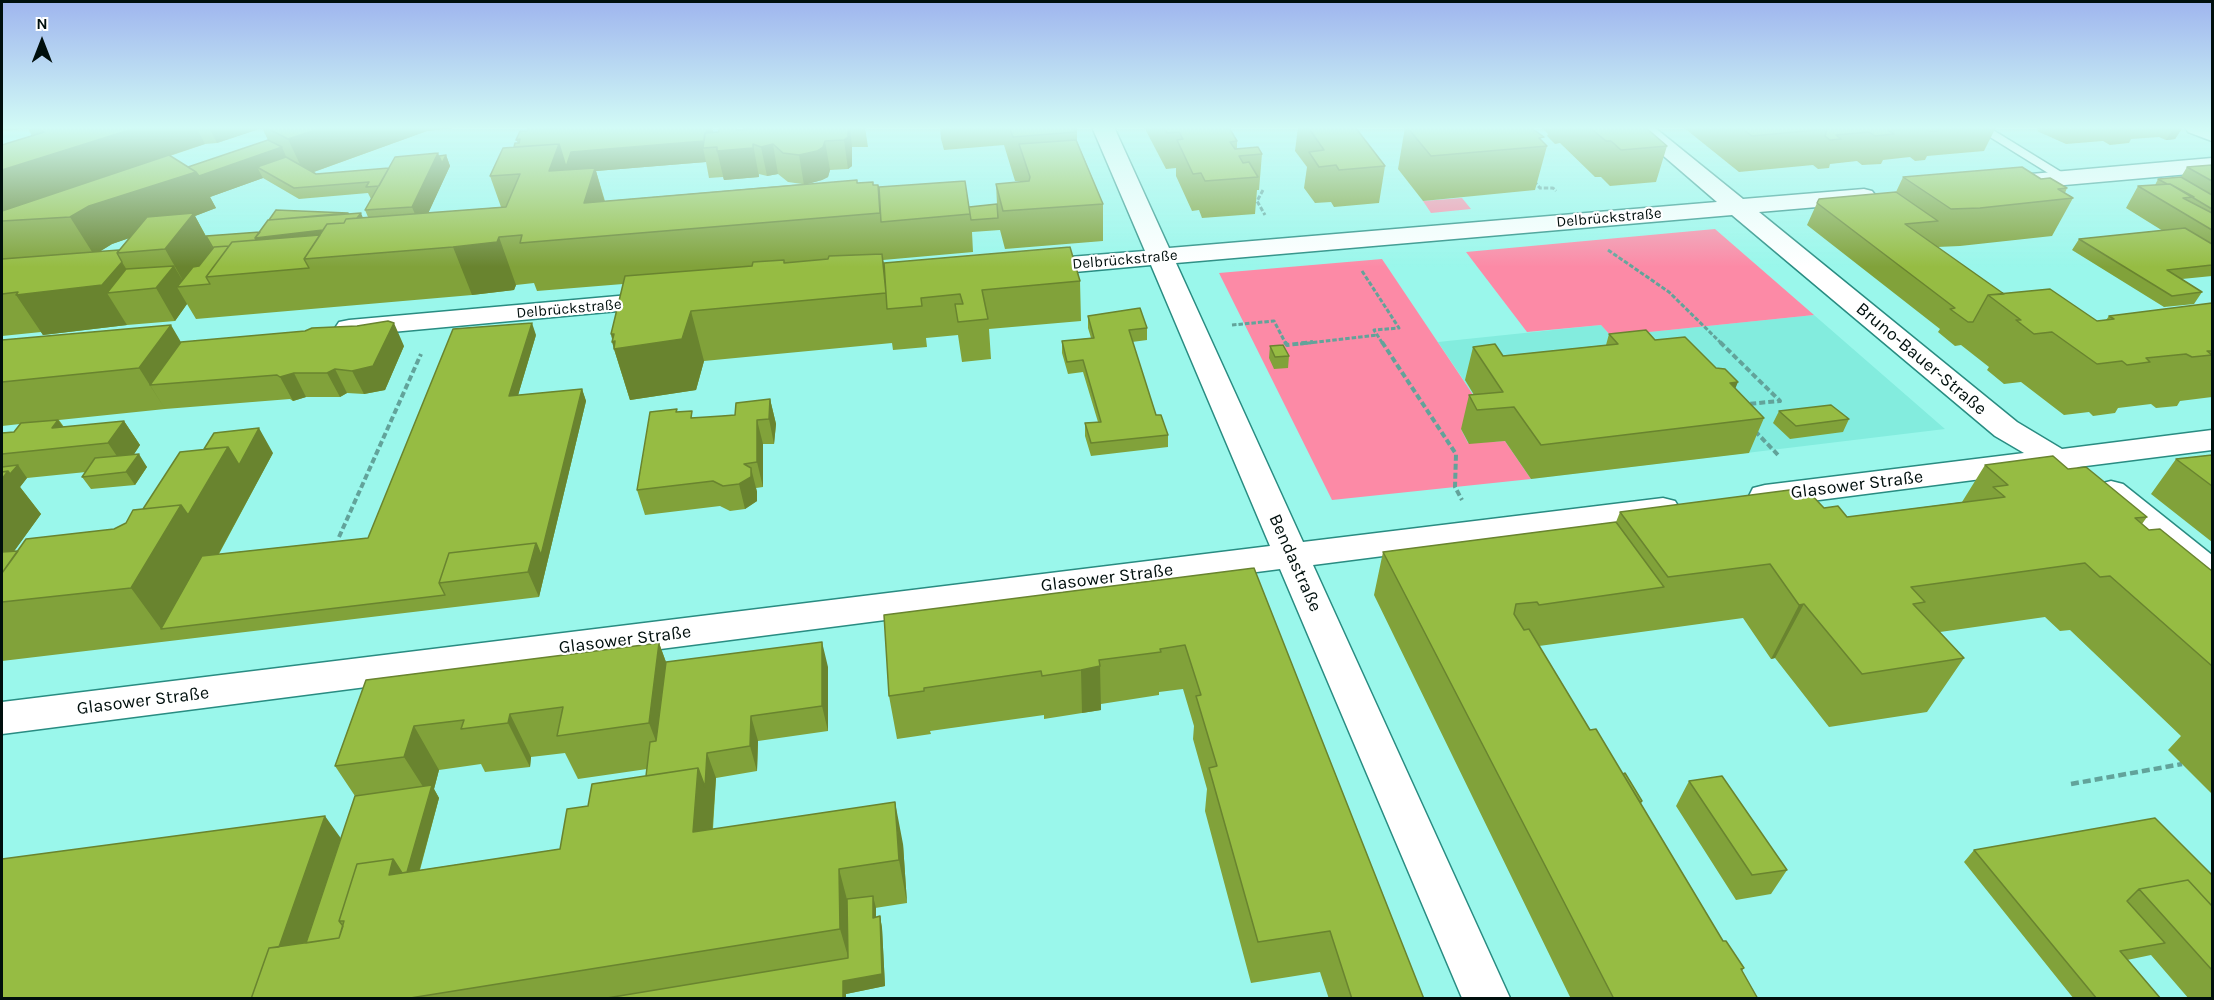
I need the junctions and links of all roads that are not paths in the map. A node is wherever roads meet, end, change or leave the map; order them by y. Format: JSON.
{"nodes":[{"id":1,"x":1123,"y":174,"type":"edge"},
{"id":2,"x":1697,"y":174,"type":"edge"},
{"id":3,"x":2058,"y":174,"type":"edge"},
{"id":4,"x":2114,"y":174,"type":"edge"},
{"id":5,"x":2065,"y":178,"type":"junction"},
{"id":6,"x":1989,"y":184,"type":"edge"},
{"id":7,"x":1886,"y":194,"type":"edge"},
{"id":8,"x":1737,"y":207,"type":"junction"},
{"id":9,"x":1160,"y":257,"type":"junction"},
{"id":10,"x":1000,"y":271,"type":"edge"},
{"id":11,"x":688,"y":298,"type":"edge"},
{"id":12,"x":326,"y":330,"type":"edge"},
{"id":13,"x":2212,"y":440,"type":"edge"},
{"id":14,"x":2057,"y":460,"type":"junction"},
{"id":15,"x":1738,"y":500,"type":"edge"},
{"id":16,"x":1691,"y":506,"type":"edge"},
{"id":17,"x":1291,"y":555,"type":"junction"},
{"id":18,"x":2212,"y":573,"type":"edge"},
{"id":19,"x":2,"y":718,"type":"edge"},
{"id":20,"x":1486,"y":999,"type":"edge"}],
"edges":[{"from":1,"to":9,"type":"street","name":"Bendastraße"},
{"from":2,"to":8,"type":"street","name":"Bruno-Bauer-Straße"},
{"from":3,"to":5,"type":"lane"},
{"from":4,"to":5,"type":"street"},
{"from":5,"to":6,"type":"street"},
{"from":7,"to":8,"type":"street","name":"Delbrückstraße"},
{"from":8,"to":9,"type":"street","name":"Delbrückstraße"},
{"from":8,"to":14,"type":"street","name":"Bruno-Bauer-Straße"},
{"from":9,"to":10,"type":"street","name":"Delbrückstraße"},
{"from":9,"to":17,"type":"street","name":"Bendastraße"},
{"from":11,"to":12,"type":"street","name":"Delbrückstraße"},
{"from":13,"to":14,"type":"street","name":"Glasower Straße"},
{"from":14,"to":15,"type":"street","name":"Glasower Straße"},
{"from":14,"to":18,"type":"street","name":"Bruno-Bauer-Straße"},
{"from":16,"to":17,"type":"street","name":"Glasower Straße"},
{"from":17,"to":19,"type":"street","name":"Glasower Straße"},
{"from":17,"to":20,"type":"street","name":"Bendastraße"}]}
